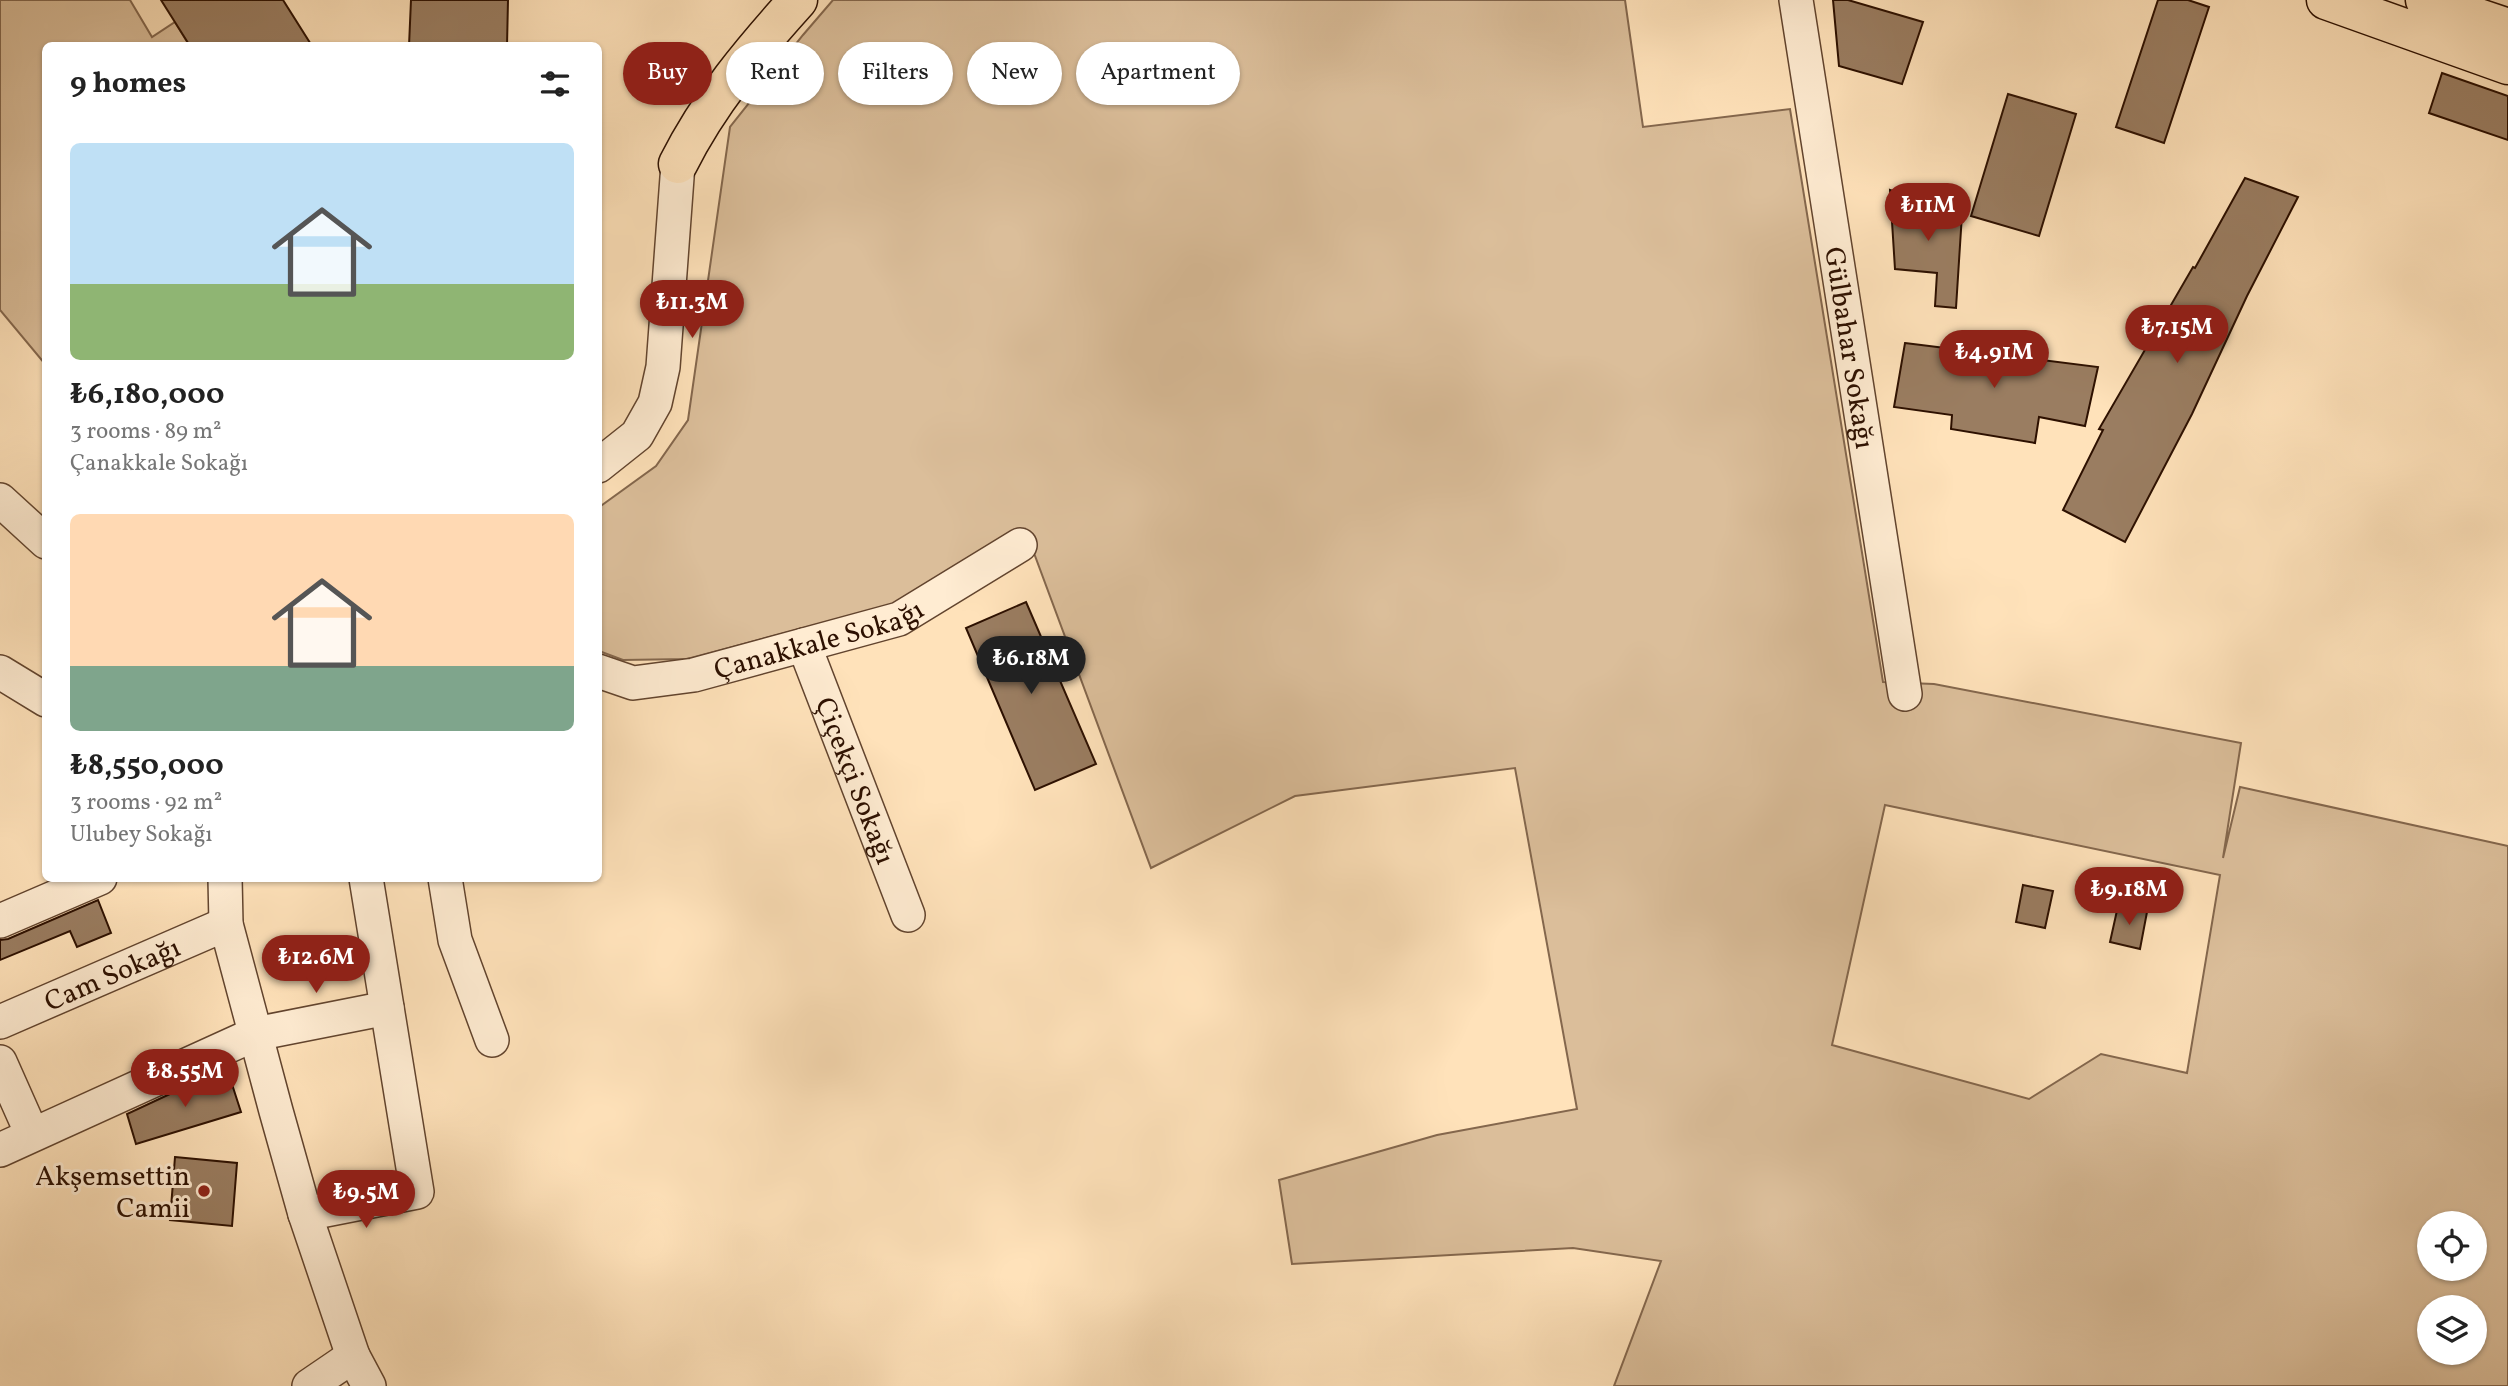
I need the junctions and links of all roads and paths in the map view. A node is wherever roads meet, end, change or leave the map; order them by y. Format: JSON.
{"nodes":[{"id":1,"x":771,"y":0,"type":"edge"},
{"id":2,"x":798,"y":0,"type":"edge"},
{"id":3,"x":1796,"y":0,"type":"edge"},
{"id":4,"x":2326,"y":0,"type":"edge"},
{"id":5,"x":2425,"y":0,"type":"edge"},
{"id":6,"x":2508,"y":29,"type":"edge"},
{"id":7,"x":2508,"y":65,"type":"edge"},
{"id":8,"x":678,"y":164,"type":"junction"},
{"id":9,"x":602,"y":463,"type":"edge"},
{"id":10,"x":0,"y":500,"type":"edge"},
{"id":11,"x":42,"y":538,"type":"edge"},
{"id":12,"x":1020,"y":545,"type":"dead end"},
{"id":13,"x":804,"y":645,"type":"junction"},
{"id":14,"x":0,"y":672,"type":"edge"},
{"id":15,"x":602,"y":672,"type":"edge"},
{"id":16,"x":1905,"y":694,"type":"dead end"},
{"id":17,"x":42,"y":698,"type":"edge"},
{"id":18,"x":91,"y":882,"type":"edge"},
{"id":19,"x":225,"y":882,"type":"edge"},
{"id":20,"x":367,"y":882,"type":"edge"},
{"id":21,"x":446,"y":882,"type":"edge"},
{"id":22,"x":908,"y":915,"type":"dead end"},
{"id":23,"x":0,"y":921,"type":"edge"},
{"id":24,"x":226,"y":924,"type":"junction"},
{"id":25,"x":387,"y":1008,"type":"junction"},
{"id":26,"x":0,"y":1021,"type":"edge"},
{"id":27,"x":255,"y":1034,"type":"junction"},
{"id":28,"x":492,"y":1040,"type":"dead end"},
{"id":29,"x":0,"y":1062,"type":"edge"},
{"id":30,"x":33,"y":1134,"type":"junction"},
{"id":31,"x":0,"y":1150,"type":"edge"},
{"id":32,"x":305,"y":1214,"type":"junction"},
{"id":33,"x":352,"y":1356,"type":"junction"},
{"id":34,"x":309,"y":1386,"type":"edge"},
{"id":35,"x":369,"y":1386,"type":"edge"}],
"edges":[{"from":1,"to":8,"type":"main road"},
{"from":2,"to":8,"type":"main road"},
{"from":3,"to":16,"type":"street","name":"Gülbahar Sokağı"},
{"from":4,"to":7,"type":"main road"},
{"from":5,"to":6,"type":"main road"},
{"from":8,"to":9,"type":"street"},
{"from":10,"to":11,"type":"street"},
{"from":12,"to":13,"type":"street","name":"Çanakkale Sokağı"},
{"from":13,"to":15,"type":"street","name":"Çanakkale Sokağı"},
{"from":13,"to":22,"type":"street","name":"Çiçekçi Sokağı"},
{"from":14,"to":17,"type":"street"},
{"from":18,"to":23,"type":"street"},
{"from":19,"to":24,"type":"street"},
{"from":20,"to":25,"type":"street"},
{"from":21,"to":28,"type":"street"},
{"from":24,"to":26,"type":"street","name":"Cam Sokağı"},
{"from":24,"to":27,"type":"street"},
{"from":25,"to":27,"type":"street"},
{"from":25,"to":32,"type":"street"},
{"from":27,"to":30,"type":"street"},
{"from":27,"to":32,"type":"street"},
{"from":29,"to":30,"type":"street"},
{"from":30,"to":31,"type":"street"},
{"from":32,"to":33,"type":"street"},
{"from":33,"to":34,"type":"street"},
{"from":33,"to":35,"type":"street"}]}
